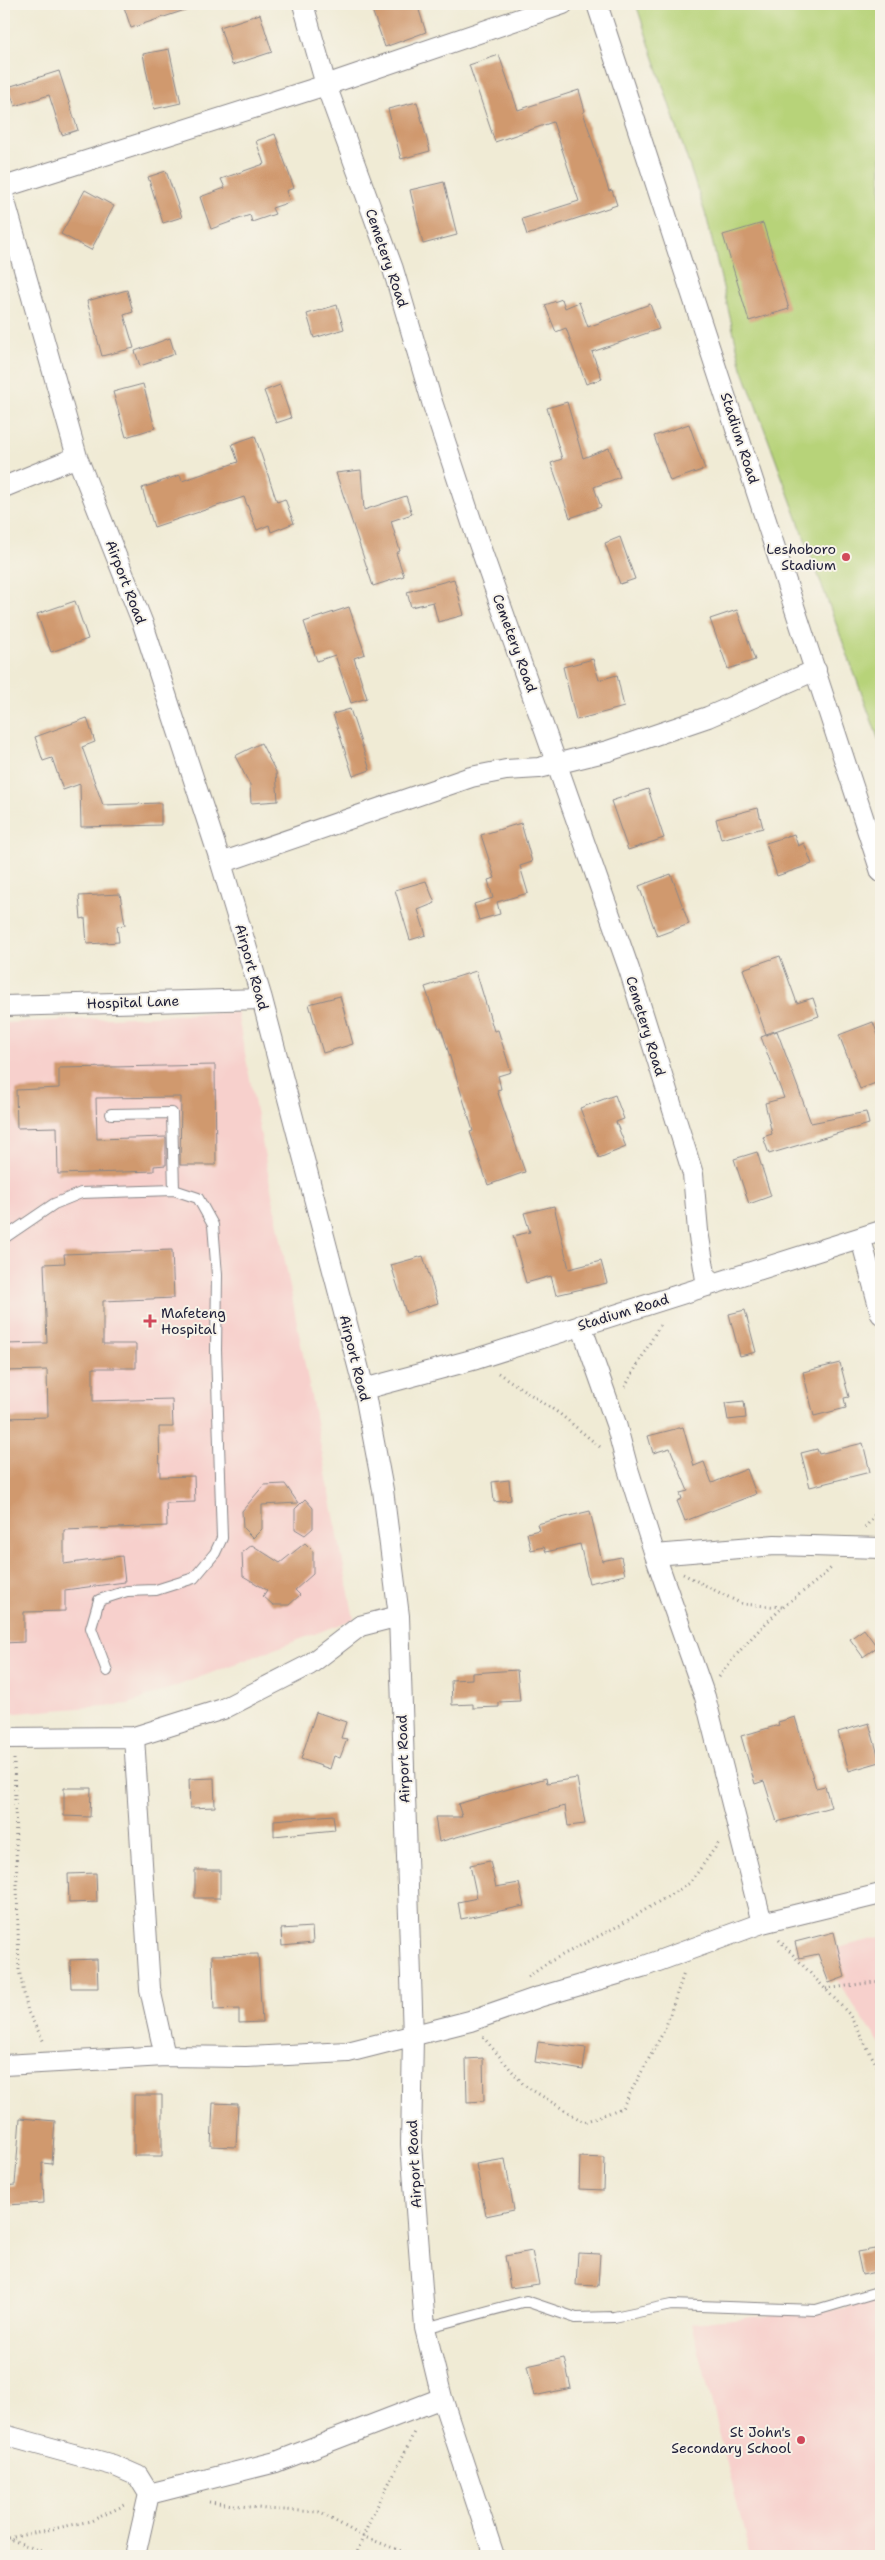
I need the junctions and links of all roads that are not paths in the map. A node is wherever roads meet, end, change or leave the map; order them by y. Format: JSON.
{"nodes":[{"id":1,"x":303,"y":4,"type":"edge"},
{"id":2,"x":563,"y":4,"type":"edge"},
{"id":3,"x":597,"y":4,"type":"edge"},
{"id":4,"x":326,"y":85,"type":"junction"},
{"id":5,"x":4,"y":187,"type":"edge"},
{"id":6,"x":4,"y":198,"type":"edge"},
{"id":7,"x":77,"y":456,"type":"junction"},
{"id":8,"x":4,"y":486,"type":"edge"},
{"id":9,"x":816,"y":670,"type":"junction"},
{"id":10,"x":558,"y":764,"type":"junction"},
{"id":11,"x":221,"y":863,"type":"junction"},
{"id":12,"x":881,"y":872,"type":"edge"},
{"id":13,"x":262,"y":999,"type":"junction"},
{"id":14,"x":4,"y":1006,"type":"edge"},
{"id":15,"x":111,"y":1114,"type":"dead end"},
{"id":16,"x":174,"y":1190,"type":"junction"},
{"id":17,"x":881,"y":1231,"type":"edge"},
{"id":18,"x":4,"y":1238,"type":"edge"},
{"id":19,"x":861,"y":1239,"type":"junction"},
{"id":20,"x":707,"y":1286,"type":"junction"},
{"id":21,"x":881,"y":1314,"type":"edge"},
{"id":22,"x":581,"y":1325,"type":"junction"},
{"id":23,"x":364,"y":1389,"type":"junction"},
{"id":24,"x":881,"y":1548,"type":"edge"},
{"id":25,"x":657,"y":1558,"type":"junction"},
{"id":26,"x":399,"y":1616,"type":"junction"},
{"id":27,"x":107,"y":1671,"type":"dead end"},
{"id":28,"x":134,"y":1737,"type":"junction"},
{"id":29,"x":8,"y":1738,"type":"edge"},
{"id":30,"x":881,"y":1894,"type":"edge"},
{"id":31,"x":762,"y":1923,"type":"junction"},
{"id":32,"x":413,"y":2037,"type":"junction"},
{"id":33,"x":166,"y":2056,"type":"junction"},
{"id":34,"x":4,"y":2065,"type":"edge"},
{"id":35,"x":881,"y":2291,"type":"edge"},
{"id":36,"x":425,"y":2328,"type":"junction"},
{"id":37,"x":442,"y":2398,"type":"junction"},
{"id":38,"x":4,"y":2435,"type":"edge"},
{"id":39,"x":149,"y":2494,"type":"junction"},
{"id":40,"x":135,"y":2556,"type":"edge"},
{"id":41,"x":494,"y":2556,"type":"edge"}],
"edges":[{"from":1,"to":4,"type":"street","name":"Cemetery Road"},
{"from":2,"to":4,"type":"street"},
{"from":3,"to":9,"type":"street","name":"Stadium Road"},
{"from":4,"to":5,"type":"street"},
{"from":4,"to":10,"type":"street","name":"Cemetery Road"},
{"from":6,"to":7,"type":"street","name":"Airport Road"},
{"from":7,"to":8,"type":"street"},
{"from":7,"to":11,"type":"street","name":"Airport Road"},
{"from":9,"to":10,"type":"street"},
{"from":9,"to":12,"type":"street","name":"Stadium Road"},
{"from":10,"to":11,"type":"street"},
{"from":10,"to":20,"type":"street","name":"Cemetery Road"},
{"from":11,"to":13,"type":"street","name":"Airport Road"},
{"from":13,"to":14,"type":"street","name":"Hospital Lane"},
{"from":13,"to":23,"type":"street","name":"Airport Road"},
{"from":15,"to":16,"type":"lane"},
{"from":16,"to":18,"type":"lane"},
{"from":16,"to":27,"type":"lane"},
{"from":17,"to":19,"type":"street","name":"Stadium Road"},
{"from":19,"to":20,"type":"street","name":"Stadium Road"},
{"from":19,"to":21,"type":"street"},
{"from":20,"to":22,"type":"street","name":"Stadium Road"},
{"from":22,"to":23,"type":"street","name":"Stadium Road"},
{"from":22,"to":25,"type":"street"},
{"from":23,"to":26,"type":"street","name":"Airport Road"},
{"from":24,"to":25,"type":"street"},
{"from":25,"to":31,"type":"street"},
{"from":26,"to":28,"type":"street"},
{"from":26,"to":32,"type":"street","name":"Airport Road"},
{"from":28,"to":29,"type":"street"},
{"from":28,"to":33,"type":"street"},
{"from":30,"to":31,"type":"street"},
{"from":31,"to":32,"type":"street"},
{"from":32,"to":33,"type":"street"},
{"from":32,"to":36,"type":"street","name":"Airport Road"},
{"from":33,"to":34,"type":"street"},
{"from":35,"to":36,"type":"lane"},
{"from":36,"to":37,"type":"street","name":"Airport Road"},
{"from":37,"to":39,"type":"street"},
{"from":37,"to":41,"type":"street","name":"Airport Road"},
{"from":38,"to":39,"type":"street"},
{"from":39,"to":40,"type":"street"}]}
